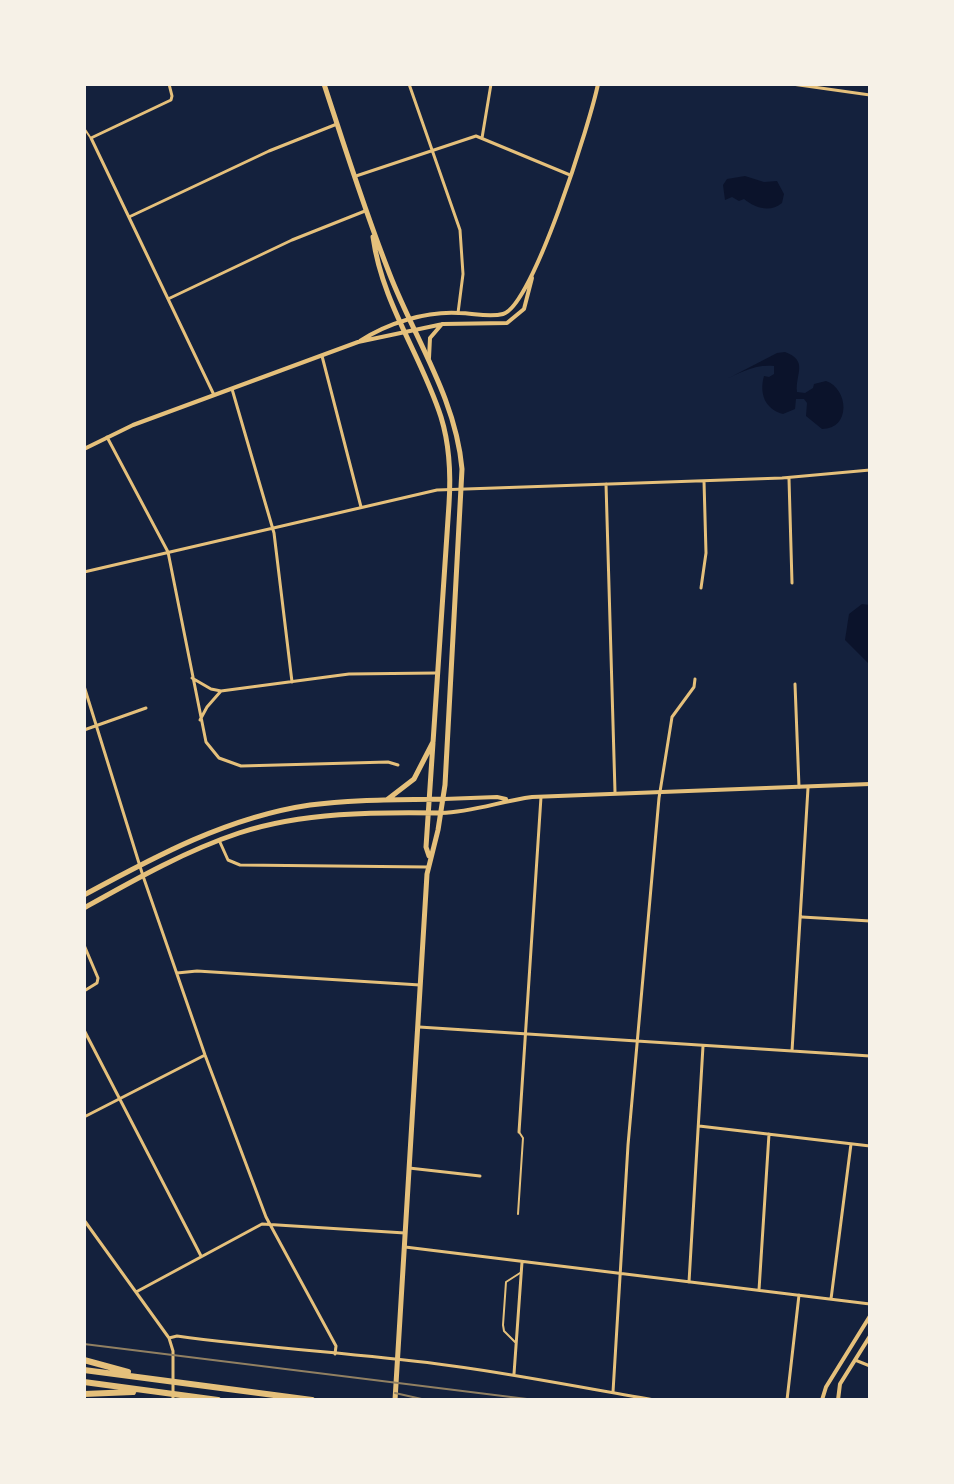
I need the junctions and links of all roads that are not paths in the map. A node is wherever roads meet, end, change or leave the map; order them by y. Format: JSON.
{"nodes":[{"id":1,"x":169,"y":84,"type":"edge"},
{"id":2,"x":324,"y":84,"type":"edge"},
{"id":3,"x":409,"y":84,"type":"edge"},
{"id":4,"x":491,"y":84,"type":"edge"},
{"id":5,"x":598,"y":84,"type":"edge"},
{"id":6,"x":792,"y":84,"type":"edge"},
{"id":7,"x":870,"y":95,"type":"edge"},
{"id":8,"x":337,"y":124,"type":"junction"},
{"id":9,"x":84,"y":128,"type":"edge"},
{"id":10,"x":91,"y":138,"type":"junction"},
{"id":11,"x":482,"y":138,"type":"junction"},
{"id":12,"x":432,"y":150,"type":"junction"},
{"id":13,"x":570,"y":175,"type":"junction"},
{"id":14,"x":355,"y":176,"type":"junction"},
{"id":15,"x":367,"y":210,"type":"junction"},
{"id":16,"x":129,"y":217,"type":"junction"},
{"id":17,"x":372,"y":225,"type":"junction"},
{"id":18,"x":532,"y":278,"type":"junction"},
{"id":19,"x":168,"y":299,"type":"junction"},
{"id":20,"x":458,"y":313,"type":"junction"},
{"id":21,"x":409,"y":320,"type":"junction"},
{"id":22,"x":399,"y":323,"type":"junction"},
{"id":23,"x":443,"y":324,"type":"junction"},
{"id":24,"x":413,"y":331,"type":"junction"},
{"id":25,"x":403,"y":333,"type":"junction"},
{"id":26,"x":358,"y":342,"type":"junction"},
{"id":27,"x":322,"y":356,"type":"junction"},
{"id":28,"x":429,"y":365,"type":"junction"},
{"id":29,"x":232,"y":389,"type":"junction"},
{"id":30,"x":214,"y":395,"type":"junction"},
{"id":31,"x":107,"y":437,"type":"junction"},
{"id":32,"x":84,"y":449,"type":"edge"},
{"id":33,"x":870,"y":470,"type":"edge"},
{"id":34,"x":789,"y":478,"type":"junction"},
{"id":35,"x":704,"y":481,"type":"junction"},
{"id":36,"x":606,"y":484,"type":"junction"},
{"id":37,"x":450,"y":489,"type":"junction"},
{"id":38,"x":461,"y":489,"type":"junction"},
{"id":39,"x":361,"y":507,"type":"junction"},
{"id":40,"x":273,"y":528,"type":"junction"},
{"id":41,"x":168,"y":552,"type":"junction"},
{"id":42,"x":84,"y":572,"type":"edge"},
{"id":43,"x":792,"y":583,"type":"dead end"},
{"id":44,"x":701,"y":588,"type":"dead end"},
{"id":45,"x":453,"y":668,"type":"junction"},
{"id":46,"x":439,"y":671,"type":"junction"},
{"id":47,"x":192,"y":678,"type":"junction"},
{"id":48,"x":695,"y":679,"type":"dead end"},
{"id":49,"x":292,"y":682,"type":"junction"},
{"id":50,"x":795,"y":684,"type":"dead end"},
{"id":51,"x":84,"y":686,"type":"edge"},
{"id":52,"x":221,"y":691,"type":"junction"},
{"id":53,"x":146,"y":708,"type":"dead end"},
{"id":54,"x":200,"y":720,"type":"junction"},
{"id":55,"x":96,"y":725,"type":"junction"},
{"id":56,"x":84,"y":730,"type":"edge"},
{"id":57,"x":435,"y":737,"type":"junction"},
{"id":58,"x":398,"y":765,"type":"dead end"},
{"id":59,"x":870,"y":784,"type":"edge"},
{"id":60,"x":799,"y":787,"type":"junction"},
{"id":61,"x":808,"y":787,"type":"junction"},
{"id":62,"x":660,"y":792,"type":"junction"},
{"id":63,"x":615,"y":794,"type":"junction"},
{"id":64,"x":541,"y":797,"type":"junction"},
{"id":65,"x":430,"y":799,"type":"junction"},
{"id":66,"x":444,"y":799,"type":"junction"},
{"id":67,"x":508,"y":800,"type":"junction"},
{"id":68,"x":385,"y":801,"type":"junction"},
{"id":69,"x":429,"y":813,"type":"junction"},
{"id":70,"x":441,"y":813,"type":"junction"},
{"id":71,"x":219,"y":840,"type":"junction"},
{"id":72,"x":429,"y":857,"type":"junction"},
{"id":73,"x":140,"y":865,"type":"junction"},
{"id":74,"x":427,"y":867,"type":"junction"},
{"id":75,"x":143,"y":876,"type":"junction"},
{"id":76,"x":84,"y":895,"type":"edge"},
{"id":77,"x":84,"y":908,"type":"edge"},
{"id":78,"x":800,"y":917,"type":"junction"},
{"id":79,"x":870,"y":921,"type":"edge"},
{"id":80,"x":84,"y":945,"type":"edge"},
{"id":81,"x":177,"y":973,"type":"junction"},
{"id":82,"x":420,"y":985,"type":"junction"},
{"id":83,"x":84,"y":991,"type":"edge"},
{"id":84,"x":417,"y":1027,"type":"junction"},
{"id":85,"x":84,"y":1030,"type":"edge"},
{"id":86,"x":525,"y":1034,"type":"junction"},
{"id":87,"x":637,"y":1041,"type":"junction"},
{"id":88,"x":703,"y":1046,"type":"junction"},
{"id":89,"x":792,"y":1051,"type":"junction"},
{"id":90,"x":205,"y":1055,"type":"junction"},
{"id":91,"x":870,"y":1056,"type":"edge"},
{"id":92,"x":119,"y":1099,"type":"junction"},
{"id":93,"x":84,"y":1117,"type":"edge"},
{"id":94,"x":698,"y":1126,"type":"junction"},
{"id":95,"x":519,"y":1132,"type":"joint"},
{"id":96,"x":769,"y":1134,"type":"junction"},
{"id":97,"x":851,"y":1143,"type":"junction"},
{"id":98,"x":870,"y":1146,"type":"edge"},
{"id":99,"x":409,"y":1168,"type":"junction"},
{"id":100,"x":480,"y":1176,"type":"dead end"},
{"id":101,"x":518,"y":1214,"type":"dead end"},
{"id":102,"x":84,"y":1220,"type":"edge"},
{"id":103,"x":269,"y":1225,"type":"junction"},
{"id":104,"x":405,"y":1233,"type":"junction"},
{"id":105,"x":404,"y":1247,"type":"junction"},
{"id":106,"x":201,"y":1256,"type":"junction"},
{"id":107,"x":522,"y":1261,"type":"junction"},
{"id":108,"x":521,"y":1273,"type":"junction"},
{"id":109,"x":620,"y":1273,"type":"junction"},
{"id":110,"x":689,"y":1282,"type":"junction"},
{"id":111,"x":759,"y":1290,"type":"junction"},
{"id":112,"x":136,"y":1292,"type":"junction"},
{"id":113,"x":799,"y":1295,"type":"junction"},
{"id":114,"x":831,"y":1299,"type":"junction"},
{"id":115,"x":870,"y":1304,"type":"edge"},
{"id":116,"x":870,"y":1316,"type":"edge"},
{"id":117,"x":870,"y":1336,"type":"edge"},
{"id":118,"x":169,"y":1338,"type":"junction"},
{"id":119,"x":516,"y":1344,"type":"junction"},
{"id":120,"x":335,"y":1354,"type":"junction"},
{"id":121,"x":84,"y":1360,"type":"edge"},
{"id":122,"x":397,"y":1360,"type":"junction"},
{"id":123,"x":855,"y":1360,"type":"junction"},
{"id":124,"x":870,"y":1366,"type":"edge"},
{"id":125,"x":84,"y":1370,"type":"edge"},
{"id":126,"x":514,"y":1374,"type":"junction"},
{"id":127,"x":143,"y":1377,"type":"junction"},
{"id":128,"x":84,"y":1382,"type":"edge"},
{"id":129,"x":145,"y":1391,"type":"junction"},
{"id":130,"x":613,"y":1392,"type":"junction"},
{"id":131,"x":84,"y":1394,"type":"edge"},
{"id":132,"x":173,"y":1400,"type":"edge"},
{"id":133,"x":218,"y":1400,"type":"edge"},
{"id":134,"x":312,"y":1400,"type":"edge"},
{"id":135,"x":395,"y":1400,"type":"edge"},
{"id":136,"x":654,"y":1400,"type":"edge"},
{"id":137,"x":787,"y":1400,"type":"edge"},
{"id":138,"x":822,"y":1400,"type":"edge"},
{"id":139,"x":838,"y":1400,"type":"edge"}],
"edges":[{"from":1,"to":10,"type":"street"},
{"from":2,"to":8,"type":"main road"},
{"from":3,"to":12,"type":"street"},
{"from":4,"to":11,"type":"street"},
{"from":5,"to":13,"type":"street"},
{"from":6,"to":7,"type":"street"},
{"from":8,"to":14,"type":"main road"},
{"from":8,"to":16,"type":"street"},
{"from":9,"to":10,"type":"lane"},
{"from":10,"to":16,"type":"street"},
{"from":11,"to":12,"type":"street"},
{"from":11,"to":13,"type":"street"},
{"from":12,"to":14,"type":"street"},
{"from":12,"to":20,"type":"street"},
{"from":13,"to":18,"type":"street"},
{"from":14,"to":15,"type":"main road"},
{"from":15,"to":17,"type":"main road"},
{"from":15,"to":19,"type":"street"},
{"from":16,"to":19,"type":"street"},
{"from":17,"to":21,"type":"main road"},
{"from":17,"to":22,"type":"main road"},
{"from":18,"to":20,"type":"street"},
{"from":18,"to":23,"type":"street"},
{"from":19,"to":30,"type":"street"},
{"from":20,"to":21,"type":"street"},
{"from":21,"to":22,"type":"street"},
{"from":21,"to":24,"type":"main road"},
{"from":22,"to":25,"type":"main road"},
{"from":22,"to":26,"type":"street"},
{"from":23,"to":24,"type":"street"},
{"from":23,"to":28,"type":"street"},
{"from":24,"to":25,"type":"street"},
{"from":24,"to":28,"type":"main road"},
{"from":25,"to":26,"type":"street"},
{"from":25,"to":37,"type":"main road"},
{"from":26,"to":27,"type":"street"},
{"from":27,"to":29,"type":"street"},
{"from":27,"to":39,"type":"street"},
{"from":28,"to":38,"type":"main road"},
{"from":29,"to":30,"type":"street"},
{"from":29,"to":40,"type":"street"},
{"from":30,"to":31,"type":"street"},
{"from":31,"to":32,"type":"street"},
{"from":31,"to":41,"type":"street"},
{"from":33,"to":34,"type":"street"},
{"from":34,"to":35,"type":"street"},
{"from":34,"to":43,"type":"street"},
{"from":35,"to":36,"type":"street"},
{"from":35,"to":44,"type":"street"},
{"from":36,"to":38,"type":"street"},
{"from":36,"to":63,"type":"street"},
{"from":37,"to":38,"type":"street"},
{"from":37,"to":39,"type":"street"},
{"from":37,"to":46,"type":"main road"},
{"from":38,"to":45,"type":"main road"},
{"from":39,"to":40,"type":"street"},
{"from":40,"to":41,"type":"street"},
{"from":40,"to":49,"type":"street"},
{"from":41,"to":42,"type":"street"},
{"from":41,"to":47,"type":"street"},
{"from":45,"to":46,"type":"main road"},
{"from":45,"to":66,"type":"main road"},
{"from":46,"to":49,"type":"street"},
{"from":46,"to":57,"type":"main road"},
{"from":47,"to":52,"type":"street"},
{"from":47,"to":54,"type":"street"},
{"from":48,"to":62,"type":"street"},
{"from":49,"to":52,"type":"street"},
{"from":50,"to":60,"type":"street"},
{"from":51,"to":55,"type":"street"},
{"from":52,"to":54,"type":"street"},
{"from":53,"to":55,"type":"street"},
{"from":54,"to":58,"type":"street"},
{"from":55,"to":56,"type":"street"},
{"from":55,"to":73,"type":"street"},
{"from":57,"to":65,"type":"main road"},
{"from":57,"to":68,"type":"main road"},
{"from":59,"to":61,"type":"street"},
{"from":60,"to":61,"type":"street"},
{"from":60,"to":62,"type":"street"},
{"from":61,"to":78,"type":"street"},
{"from":62,"to":63,"type":"street"},
{"from":62,"to":87,"type":"street"},
{"from":63,"to":64,"type":"street"},
{"from":64,"to":67,"type":"street"},
{"from":64,"to":86,"type":"street"},
{"from":65,"to":66,"type":"main road"},
{"from":65,"to":68,"type":"main road"},
{"from":65,"to":69,"type":"main road"},
{"from":66,"to":67,"type":"street"},
{"from":66,"to":70,"type":"main road"},
{"from":67,"to":70,"type":"street"},
{"from":68,"to":73,"type":"main road"},
{"from":69,"to":70,"type":"main road"},
{"from":69,"to":71,"type":"main road"},
{"from":69,"to":72,"type":"main road"},
{"from":70,"to":72,"type":"main road"},
{"from":71,"to":74,"type":"street"},
{"from":71,"to":75,"type":"main road"},
{"from":72,"to":74,"type":"main road"},
{"from":73,"to":75,"type":"street"},
{"from":73,"to":76,"type":"main road"},
{"from":74,"to":82,"type":"main road"},
{"from":75,"to":77,"type":"main road"},
{"from":75,"to":81,"type":"street"},
{"from":78,"to":79,"type":"street"},
{"from":78,"to":89,"type":"street"},
{"from":80,"to":83,"type":"street"},
{"from":81,"to":82,"type":"street"},
{"from":81,"to":90,"type":"street"},
{"from":82,"to":84,"type":"main road"},
{"from":84,"to":86,"type":"street"},
{"from":84,"to":99,"type":"main road"},
{"from":85,"to":92,"type":"street"},
{"from":86,"to":87,"type":"street"},
{"from":86,"to":95,"type":"street"},
{"from":87,"to":88,"type":"street"},
{"from":87,"to":109,"type":"street"},
{"from":88,"to":89,"type":"street"},
{"from":88,"to":94,"type":"street"},
{"from":89,"to":91,"type":"street"},
{"from":90,"to":92,"type":"street"},
{"from":90,"to":103,"type":"street"},
{"from":92,"to":93,"type":"street"},
{"from":92,"to":106,"type":"street"},
{"from":94,"to":96,"type":"street"},
{"from":94,"to":110,"type":"street"},
{"from":95,"to":101,"type":"lane"},
{"from":96,"to":97,"type":"street"},
{"from":96,"to":111,"type":"street"},
{"from":97,"to":98,"type":"street"},
{"from":97,"to":114,"type":"street"},
{"from":99,"to":100,"type":"street"},
{"from":99,"to":104,"type":"main road"},
{"from":102,"to":112,"type":"street"},
{"from":103,"to":104,"type":"street"},
{"from":103,"to":106,"type":"street"},
{"from":103,"to":120,"type":"street"},
{"from":104,"to":105,"type":"main road"},
{"from":105,"to":107,"type":"street"},
{"from":105,"to":122,"type":"main road"},
{"from":106,"to":112,"type":"street"},
{"from":107,"to":108,"type":"street"},
{"from":107,"to":109,"type":"street"},
{"from":108,"to":119,"type":"street"},
{"from":108,"to":119,"type":"lane"},
{"from":109,"to":110,"type":"street"},
{"from":109,"to":130,"type":"street"},
{"from":110,"to":111,"type":"street"},
{"from":111,"to":113,"type":"street"},
{"from":112,"to":118,"type":"street"},
{"from":113,"to":114,"type":"street"},
{"from":113,"to":137,"type":"street"},
{"from":114,"to":115,"type":"street"},
{"from":116,"to":138,"type":"street"},
{"from":117,"to":123,"type":"street"},
{"from":118,"to":120,"type":"street"},
{"from":118,"to":132,"type":"street"},
{"from":119,"to":126,"type":"street"},
{"from":120,"to":122,"type":"street"},
{"from":121,"to":127,"type":"highway"},
{"from":122,"to":126,"type":"street"},
{"from":122,"to":135,"type":"main road"},
{"from":123,"to":124,"type":"street"},
{"from":123,"to":139,"type":"street"},
{"from":125,"to":127,"type":"highway"},
{"from":126,"to":130,"type":"street"},
{"from":127,"to":134,"type":"highway"},
{"from":128,"to":129,"type":"highway"},
{"from":129,"to":131,"type":"highway"},
{"from":129,"to":133,"type":"highway"},
{"from":130,"to":136,"type":"street"}]}
